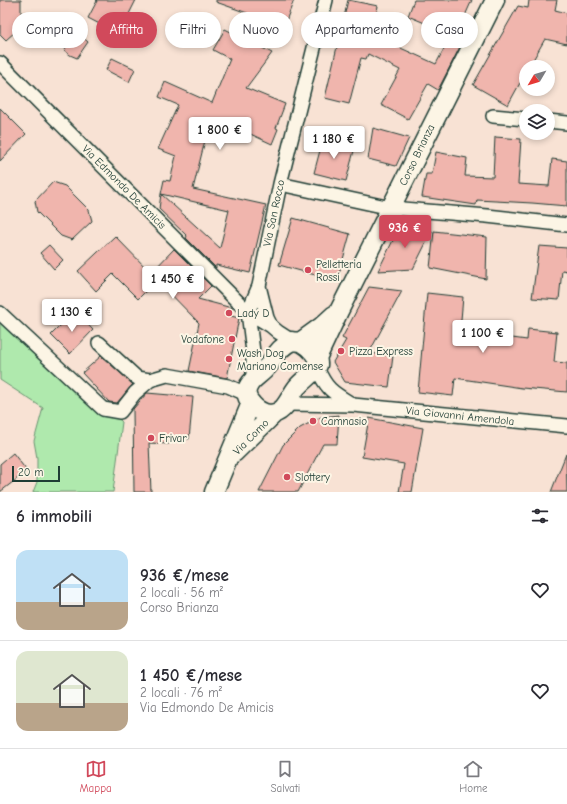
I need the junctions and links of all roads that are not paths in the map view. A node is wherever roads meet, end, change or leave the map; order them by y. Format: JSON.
{"nodes":[{"id":1,"x":326,"y":0,"type":"edge"},
{"id":2,"x":495,"y":0,"type":"edge"},
{"id":3,"x":0,"y":63,"type":"edge"},
{"id":4,"x":493,"y":116,"type":"dead end"},
{"id":5,"x":519,"y":118,"type":"edge"},
{"id":6,"x":555,"y":122,"type":"edge"},
{"id":7,"x":567,"y":123,"type":"edge"},
{"id":8,"x":280,"y":184,"type":"junction"},
{"id":9,"x":391,"y":208,"type":"junction"},
{"id":10,"x":567,"y":225,"type":"edge"},
{"id":11,"x":259,"y":286,"type":"junction"},
{"id":12,"x":339,"y":311,"type":"junction"},
{"id":13,"x":248,"y":312,"type":"junction"},
{"id":14,"x":0,"y":313,"type":"edge"},
{"id":15,"x":271,"y":326,"type":"junction"},
{"id":16,"x":296,"y":342,"type":"junction"},
{"id":17,"x":99,"y":343,"type":"dead end"},
{"id":18,"x":317,"y":363,"type":"junction"},
{"id":19,"x":150,"y":380,"type":"junction"},
{"id":20,"x":250,"y":392,"type":"junction"},
{"id":21,"x":353,"y":405,"type":"junction"},
{"id":22,"x":280,"y":409,"type":"junction"},
{"id":23,"x":567,"y":426,"type":"edge"},
{"id":24,"x":228,"y":460,"type":"junction"},
{"id":25,"x":214,"y":492,"type":"edge"}],
"edges":[{"from":1,"to":8,"type":"street","name":"Via San Rocco"},
{"from":2,"to":9,"type":"main road","name":"Corso Brianza"},
{"from":3,"to":13,"type":"street","name":"Via Edmondo De Amicis"},
{"from":4,"to":5,"type":"street"},
{"from":6,"to":7,"type":"street"},
{"from":8,"to":9,"type":"street"},
{"from":8,"to":11,"type":"street","name":"Via San Rocco"},
{"from":9,"to":10,"type":"street"},
{"from":9,"to":12,"type":"main road","name":"Corso Brianza"},
{"from":11,"to":13,"type":"street","name":"Via San Rocco"},
{"from":11,"to":15,"type":"street"},
{"from":12,"to":16,"type":"main road","name":"Corso Brianza"},
{"from":12,"to":18,"type":"main road","name":"Corso Brianza"},
{"from":13,"to":15,"type":"street","name":"Via Edmondo De Amicis"},
{"from":13,"to":20,"type":"street"},
{"from":14,"to":19,"type":"street"},
{"from":15,"to":16,"type":"street","name":"Via Edmondo De Amicis"},
{"from":16,"to":18,"type":"main road"},
{"from":16,"to":20,"type":"main road","name":"Corso Brianza"},
{"from":17,"to":19,"type":"street"},
{"from":18,"to":21,"type":"street","name":"Via Giovanni Amendola"},
{"from":18,"to":22,"type":"main road","name":"Via Como"},
{"from":19,"to":20,"type":"street"},
{"from":20,"to":22,"type":"main road"},
{"from":20,"to":24,"type":"main road","name":"Via Como"},
{"from":21,"to":22,"type":"street","name":"Via Giovanni Amendola"},
{"from":21,"to":23,"type":"street","name":"Via Giovanni Amendola"},
{"from":22,"to":24,"type":"main road","name":"Via Como"},
{"from":24,"to":25,"type":"main road","name":"Via Como"}]}
